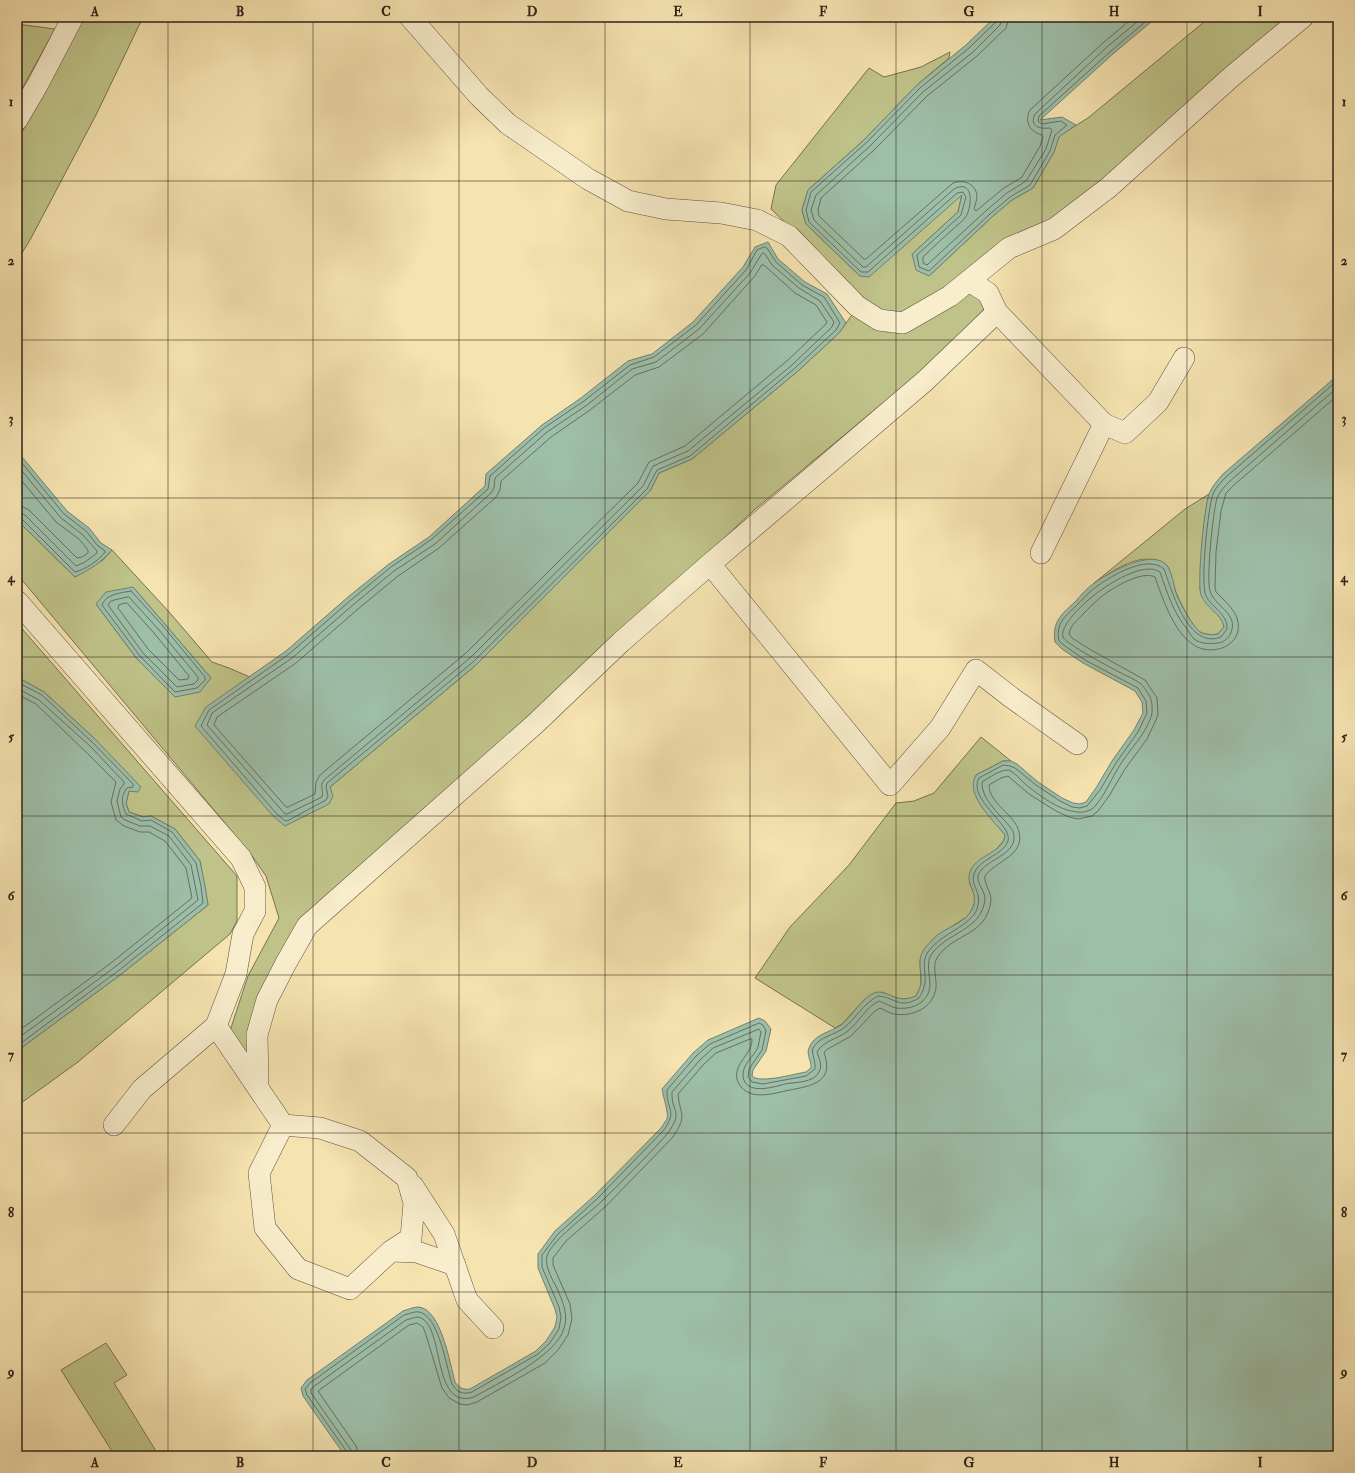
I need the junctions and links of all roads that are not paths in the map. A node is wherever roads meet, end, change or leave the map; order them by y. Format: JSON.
{"nodes":[{"id":1,"x":73,"y":17,"type":"edge"},
{"id":2,"x":410,"y":17,"type":"edge"},
{"id":3,"x":1303,"y":17,"type":"edge"},
{"id":4,"x":17,"y":120,"type":"edge"},
{"id":5,"x":969,"y":281,"type":"junction"},
{"id":6,"x":997,"y":312,"type":"junction"},
{"id":7,"x":1184,"y":358,"type":"dead end"},
{"id":8,"x":1104,"y":424,"type":"junction"},
{"id":9,"x":1041,"y":553,"type":"dead end"},
{"id":10,"x":710,"y":564,"type":"junction"},
{"id":11,"x":17,"y":601,"type":"edge"},
{"id":12,"x":1077,"y":744,"type":"dead end"},
{"id":13,"x":216,"y":1026,"type":"junction"},
{"id":14,"x":258,"y":1087,"type":"junction"},
{"id":15,"x":114,"y":1125,"type":"dead end"},
{"id":16,"x":283,"y":1125,"type":"junction"},
{"id":17,"x":407,"y":1178,"type":"junction"},
{"id":18,"x":391,"y":1251,"type":"junction"},
{"id":19,"x":455,"y":1265,"type":"junction"},
{"id":20,"x":493,"y":1328,"type":"dead end"}],
"edges":[{"from":1,"to":4,"type":"street"},
{"from":2,"to":5,"type":"street"},
{"from":3,"to":5,"type":"street"},
{"from":5,"to":6,"type":"street"},
{"from":6,"to":8,"type":"street"},
{"from":6,"to":10,"type":"street"},
{"from":7,"to":8,"type":"street"},
{"from":8,"to":9,"type":"street"},
{"from":10,"to":12,"type":"street"},
{"from":10,"to":14,"type":"street"},
{"from":11,"to":13,"type":"street"},
{"from":13,"to":14,"type":"street"},
{"from":13,"to":15,"type":"street"},
{"from":14,"to":16,"type":"street"},
{"from":16,"to":17,"type":"street"},
{"from":16,"to":18,"type":"street"},
{"from":17,"to":18,"type":"street"},
{"from":17,"to":19,"type":"street"},
{"from":18,"to":19,"type":"street"},
{"from":19,"to":20,"type":"street"}]}
